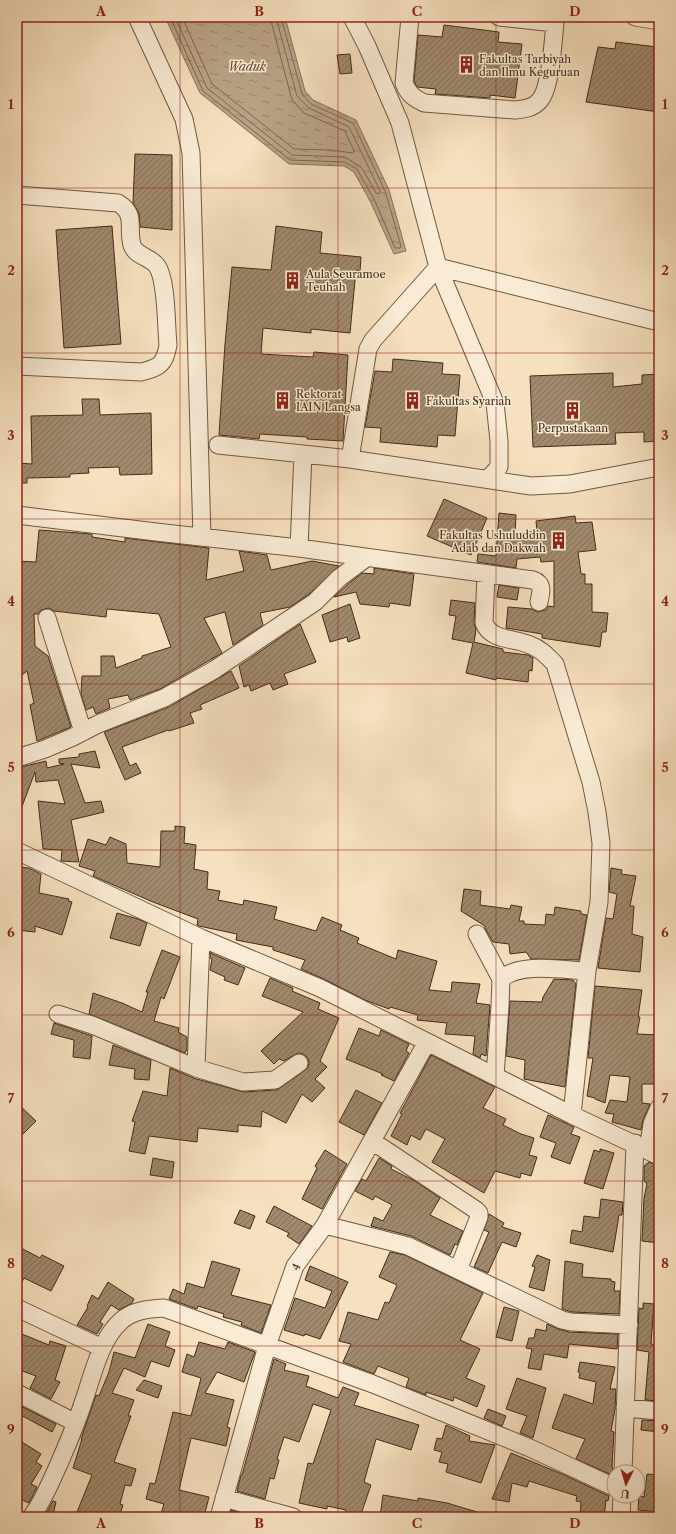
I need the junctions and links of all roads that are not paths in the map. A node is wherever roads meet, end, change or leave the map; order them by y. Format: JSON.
{"nodes":[{"id":1,"x":137,"y":17,"type":"edge"},
{"id":2,"x":352,"y":17,"type":"edge"},
{"id":3,"x":410,"y":17,"type":"edge"},
{"id":4,"x":499,"y":17,"type":"edge"},
{"id":5,"x":635,"y":17,"type":"edge"},
{"id":6,"x":659,"y":21,"type":"edge"},
{"id":7,"x":17,"y":195,"type":"edge"},
{"id":8,"x":438,"y":267,"type":"junction"},
{"id":9,"x":659,"y":322,"type":"edge"},
{"id":10,"x":17,"y":366,"type":"edge"},
{"id":11,"x":218,"y":445,"type":"dead end"},
{"id":12,"x":303,"y":454,"type":"junction"},
{"id":13,"x":350,"y":459,"type":"junction"},
{"id":14,"x":659,"y":467,"type":"edge"},
{"id":15,"x":488,"y":479,"type":"junction"},
{"id":16,"x":17,"y":515,"type":"edge"},
{"id":17,"x":202,"y":537,"type":"junction"},
{"id":18,"x":299,"y":548,"type":"junction"},
{"id":19,"x":366,"y":558,"type":"junction"},
{"id":20,"x":486,"y":574,"type":"junction"},
{"id":21,"x":539,"y":602,"type":"dead end"},
{"id":22,"x":47,"y":618,"type":"dead end"},
{"id":23,"x":84,"y":732,"type":"junction"},
{"id":24,"x":17,"y":758,"type":"edge"},
{"id":25,"x":17,"y":851,"type":"edge"},
{"id":26,"x":478,"y":934,"type":"dead end"},
{"id":27,"x":201,"y":938,"type":"junction"},
{"id":28,"x":587,"y":971,"type":"junction"},
{"id":29,"x":501,"y":979,"type":"junction"},
{"id":30,"x":58,"y":1014,"type":"dead end"},
{"id":31,"x":427,"y":1042,"type":"junction"},
{"id":32,"x":299,"y":1064,"type":"dead end"},
{"id":33,"x":196,"y":1068,"type":"junction"},
{"id":34,"x":495,"y":1076,"type":"junction"},
{"id":35,"x":659,"y":1108,"type":"edge"},
{"id":36,"x":572,"y":1115,"type":"junction"},
{"id":37,"x":372,"y":1141,"type":"junction"},
{"id":38,"x":647,"y":1150,"type":"edge"},
{"id":39,"x":325,"y":1225,"type":"junction"},
{"id":40,"x":458,"y":1270,"type":"junction"},
{"id":41,"x":17,"y":1308,"type":"edge"},
{"id":42,"x":629,"y":1325,"type":"junction"},
{"id":43,"x":267,"y":1346,"type":"junction"},
{"id":44,"x":102,"y":1348,"type":"junction"},
{"id":45,"x":17,"y":1393,"type":"edge"},
{"id":46,"x":625,"y":1408,"type":"junction"},
{"id":47,"x":659,"y":1411,"type":"edge"},
{"id":48,"x":76,"y":1423,"type":"junction"},
{"id":49,"x":623,"y":1464,"type":"edge"},
{"id":50,"x":606,"y":1483,"type":"edge"},
{"id":51,"x":224,"y":1498,"type":"junction"},
{"id":52,"x":622,"y":1504,"type":"edge"},
{"id":53,"x":35,"y":1516,"type":"edge"},
{"id":54,"x":219,"y":1517,"type":"edge"},
{"id":55,"x":293,"y":1517,"type":"edge"},
{"id":56,"x":621,"y":1517,"type":"edge"}],
"edges":[{"from":1,"to":17,"type":"street"},
{"from":2,"to":8,"type":"street"},
{"from":3,"to":4,"type":"street"},
{"from":5,"to":6,"type":"street"},
{"from":7,"to":10,"type":"street"},
{"from":8,"to":9,"type":"street"},
{"from":8,"to":13,"type":"street"},
{"from":8,"to":15,"type":"street"},
{"from":11,"to":12,"type":"street"},
{"from":12,"to":13,"type":"street"},
{"from":12,"to":18,"type":"street"},
{"from":13,"to":15,"type":"street"},
{"from":14,"to":15,"type":"street"},
{"from":16,"to":17,"type":"street"},
{"from":17,"to":18,"type":"street"},
{"from":18,"to":19,"type":"street"},
{"from":19,"to":20,"type":"street"},
{"from":19,"to":23,"type":"street"},
{"from":20,"to":21,"type":"street"},
{"from":20,"to":28,"type":"street"},
{"from":22,"to":23,"type":"street"},
{"from":23,"to":24,"type":"street"},
{"from":25,"to":27,"type":"street"},
{"from":26,"to":29,"type":"street"},
{"from":27,"to":31,"type":"street"},
{"from":27,"to":33,"type":"street"},
{"from":28,"to":29,"type":"street"},
{"from":28,"to":36,"type":"street"},
{"from":29,"to":34,"type":"street"},
{"from":30,"to":33,"type":"street"},
{"from":31,"to":34,"type":"street"},
{"from":31,"to":37,"type":"street","name":"4"},
{"from":32,"to":33,"type":"street"},
{"from":34,"to":36,"type":"street"},
{"from":35,"to":38,"type":"street"},
{"from":36,"to":38,"type":"street"},
{"from":37,"to":39,"type":"street","name":"4"},
{"from":37,"to":40,"type":"street"},
{"from":38,"to":42,"type":"street"},
{"from":39,"to":40,"type":"street"},
{"from":39,"to":43,"type":"street","name":"4"},
{"from":40,"to":42,"type":"street"},
{"from":41,"to":44,"type":"street"},
{"from":42,"to":46,"type":"street"},
{"from":43,"to":44,"type":"street"},
{"from":43,"to":50,"type":"street"},
{"from":43,"to":51,"type":"street","name":"4"},
{"from":44,"to":48,"type":"street"},
{"from":45,"to":48,"type":"street"},
{"from":46,"to":47,"type":"street"},
{"from":46,"to":49,"type":"street"},
{"from":48,"to":53,"type":"street"},
{"from":51,"to":54,"type":"street","name":"4"},
{"from":51,"to":55,"type":"street"},
{"from":52,"to":56,"type":"street"}]}
